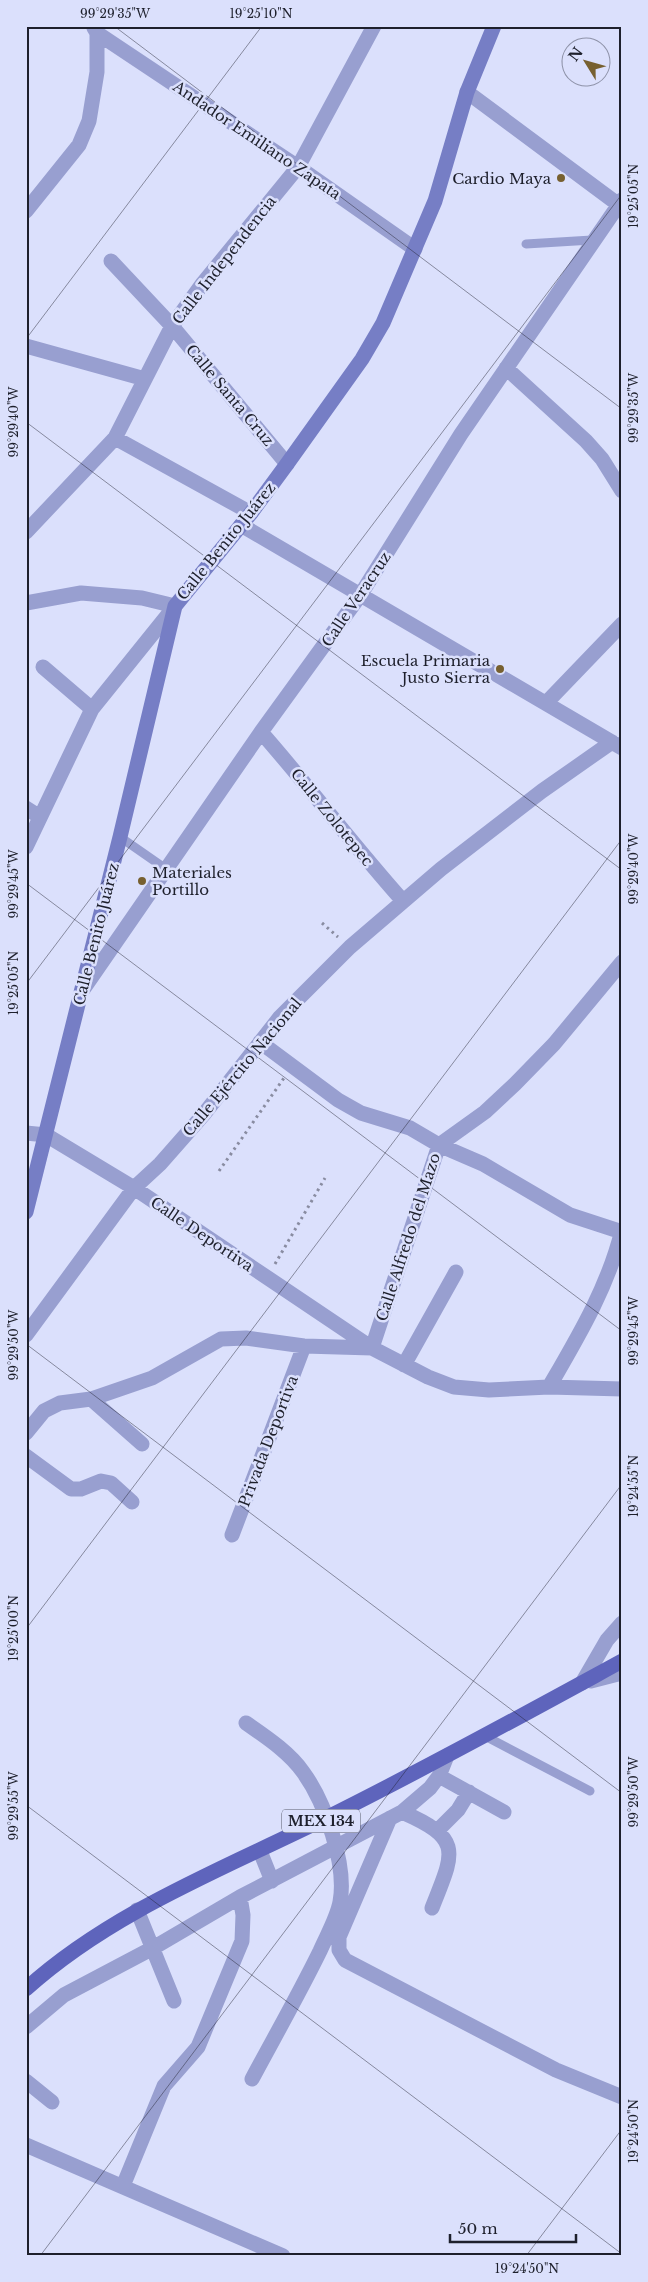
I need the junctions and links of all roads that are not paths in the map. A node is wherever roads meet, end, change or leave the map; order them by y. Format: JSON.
{"nodes":[{"id":1,"x":374,"y":26,"type":"edge"},
{"id":2,"x":494,"y":26,"type":"edge"},
{"id":3,"x":95,"y":30,"type":"edge"},
{"id":4,"x":467,"y":92,"type":"junction"},
{"id":5,"x":298,"y":167,"type":"junction"},
{"id":6,"x":620,"y":202,"type":"edge"},
{"id":7,"x":26,"y":211,"type":"edge"},
{"id":8,"x":592,"y":240,"type":"junction"},
{"id":9,"x":526,"y":244,"type":"dead end"},
{"id":10,"x":414,"y":249,"type":"junction"},
{"id":11,"x":111,"y":261,"type":"dead end"},
{"id":12,"x":172,"y":326,"type":"junction"},
{"id":13,"x":26,"y":346,"type":"edge"},
{"id":14,"x":506,"y":368,"type":"junction"},
{"id":15,"x":145,"y":379,"type":"junction"},
{"id":16,"x":115,"y":438,"type":"junction"},
{"id":17,"x":287,"y":464,"type":"junction"},
{"id":18,"x":622,"y":492,"type":"edge"},
{"id":19,"x":246,"y":519,"type":"junction"},
{"id":20,"x":26,"y":532,"type":"edge"},
{"id":21,"x":362,"y":594,"type":"junction"},
{"id":22,"x":26,"y":603,"type":"edge"},
{"id":23,"x":175,"y":606,"type":"junction"},
{"id":24,"x":622,"y":624,"type":"edge"},
{"id":25,"x":43,"y":667,"type":"dead end"},
{"id":26,"x":547,"y":702,"type":"junction"},
{"id":27,"x":92,"y":709,"type":"junction"},
{"id":28,"x":261,"y":732,"type":"junction"},
{"id":29,"x":617,"y":745,"type":"edge"},
{"id":30,"x":26,"y":808,"type":"edge"},
{"id":31,"x":40,"y":817,"type":"junction"},
{"id":32,"x":120,"y":837,"type":"junction"},
{"id":33,"x":26,"y":847,"type":"edge"},
{"id":34,"x":166,"y":869,"type":"junction"},
{"id":35,"x":403,"y":902,"type":"junction"},
{"id":36,"x":622,"y":962,"type":"edge"},
{"id":37,"x":82,"y":992,"type":"junction"},
{"id":38,"x":260,"y":1042,"type":"junction"},
{"id":39,"x":26,"y":1134,"type":"edge"},
{"id":40,"x":46,"y":1135,"type":"junction"},
{"id":41,"x":438,"y":1145,"type":"junction"},
{"id":42,"x":134,"y":1188,"type":"junction"},
{"id":43,"x":26,"y":1212,"type":"edge"},
{"id":44,"x":622,"y":1231,"type":"edge"},
{"id":45,"x":456,"y":1272,"type":"dead end"},
{"id":46,"x":26,"y":1335,"type":"edge"},
{"id":47,"x":304,"y":1346,"type":"junction"},
{"id":48,"x":372,"y":1348,"type":"junction"},
{"id":49,"x":404,"y":1365,"type":"junction"},
{"id":50,"x":550,"y":1387,"type":"junction"},
{"id":51,"x":622,"y":1389,"type":"edge"},
{"id":52,"x":91,"y":1399,"type":"junction"},
{"id":53,"x":26,"y":1433,"type":"edge"},
{"id":54,"x":142,"y":1444,"type":"dead end"},
{"id":55,"x":26,"y":1456,"type":"edge"},
{"id":56,"x":132,"y":1502,"type":"dead end"},
{"id":57,"x":232,"y":1535,"type":"dead end"},
{"id":58,"x":622,"y":1623,"type":"edge"},
{"id":59,"x":622,"y":1661,"type":"edge"},
{"id":60,"x":622,"y":1673,"type":"edge"},
{"id":61,"x":582,"y":1683,"type":"junction"},
{"id":62,"x":246,"y":1723,"type":"dead end"},
{"id":63,"x":485,"y":1736,"type":"junction"},
{"id":64,"x":447,"y":1756,"type":"junction"},
{"id":65,"x":439,"y":1776,"type":"junction"},
{"id":66,"x":590,"y":1791,"type":"dead end"},
{"id":67,"x":468,"y":1792,"type":"junction"},
{"id":68,"x":504,"y":1812,"type":"dead end"},
{"id":69,"x":396,"y":1815,"type":"junction"},
{"id":70,"x":327,"y":1818,"type":"junction"},
{"id":71,"x":438,"y":1830,"type":"junction"},
{"id":72,"x":337,"y":1846,"type":"junction"},
{"id":73,"x":260,"y":1851,"type":"junction"},
{"id":74,"x":272,"y":1881,"type":"junction"},
{"id":75,"x":240,"y":1897,"type":"junction"},
{"id":76,"x":432,"y":1908,"type":"dead end"},
{"id":77,"x":137,"y":1910,"type":"junction"},
{"id":78,"x":154,"y":1948,"type":"junction"},
{"id":79,"x":26,"y":1989,"type":"edge"},
{"id":80,"x":174,"y":2002,"type":"dead end"},
{"id":81,"x":26,"y":2027,"type":"edge"},
{"id":82,"x":252,"y":2078,"type":"dead end"},
{"id":83,"x":26,"y":2081,"type":"edge"},
{"id":84,"x":622,"y":2097,"type":"edge"},
{"id":85,"x":52,"y":2102,"type":"dead end"},
{"id":86,"x":26,"y":2145,"type":"edge"},
{"id":87,"x":123,"y":2186,"type":"junction"},
{"id":88,"x":283,"y":2256,"type":"edge"}],
"edges":[{"from":1,"to":5,"type":"street","name":"Calle Independencia"},
{"from":2,"to":4,"type":"main road","name":"Calle Benito Juárez"},
{"from":3,"to":5,"type":"street","name":"Andador Emiliano Zapata"},
{"from":3,"to":7,"type":"street"},
{"from":4,"to":6,"type":"street"},
{"from":4,"to":10,"type":"main road","name":"Calle Benito Juárez"},
{"from":5,"to":10,"type":"street","name":"Andador Emiliano Zapata"},
{"from":5,"to":12,"type":"street","name":"Calle Independencia"},
{"from":6,"to":8,"type":"street","name":"Calle Veracruz"},
{"from":8,"to":9,"type":"lane"},
{"from":8,"to":14,"type":"street","name":"Calle Veracruz"},
{"from":10,"to":17,"type":"main road","name":"Calle Benito Juárez"},
{"from":11,"to":12,"type":"street","name":"Calle Santa Cruz"},
{"from":12,"to":15,"type":"street","name":"Calle Independencia"},
{"from":12,"to":17,"type":"street","name":"Calle Santa Cruz"},
{"from":13,"to":15,"type":"street"},
{"from":14,"to":18,"type":"street"},
{"from":14,"to":21,"type":"street","name":"Calle Veracruz"},
{"from":15,"to":16,"type":"street","name":"Calle Independencia"},
{"from":16,"to":19,"type":"street"},
{"from":16,"to":20,"type":"street","name":"Calle Independencia"},
{"from":17,"to":19,"type":"main road","name":"Calle Benito Juárez"},
{"from":19,"to":21,"type":"street"},
{"from":19,"to":23,"type":"main road","name":"Calle Benito Juárez"},
{"from":21,"to":26,"type":"street"},
{"from":21,"to":28,"type":"street","name":"Calle Veracruz"},
{"from":22,"to":23,"type":"street"},
{"from":23,"to":27,"type":"street"},
{"from":23,"to":32,"type":"main road","name":"Calle Benito Juárez"},
{"from":24,"to":26,"type":"street"},
{"from":25,"to":27,"type":"street"},
{"from":26,"to":29,"type":"street"},
{"from":27,"to":31,"type":"street"},
{"from":28,"to":34,"type":"street","name":"Calle Veracruz"},
{"from":28,"to":35,"type":"street","name":"Calle Zolotepec"},
{"from":29,"to":35,"type":"street","name":"Calle Ejército Nacional"},
{"from":30,"to":31,"type":"street"},
{"from":31,"to":33,"type":"street"},
{"from":32,"to":34,"type":"lane"},
{"from":32,"to":37,"type":"main road","name":"Calle Benito Juárez"},
{"from":34,"to":37,"type":"street","name":"Calle Veracruz"},
{"from":35,"to":38,"type":"street","name":"Calle Ejército Nacional"},
{"from":36,"to":41,"type":"street","name":"Calle Alfredo del Mazo"},
{"from":37,"to":40,"type":"main road","name":"Calle Benito Juárez"},
{"from":38,"to":41,"type":"street"},
{"from":38,"to":42,"type":"street","name":"Calle Ejército Nacional"},
{"from":39,"to":40,"type":"street","name":"Calle Deportiva"},
{"from":40,"to":42,"type":"street","name":"Calle Deportiva"},
{"from":40,"to":43,"type":"main road","name":"Calle Benito Juárez"},
{"from":41,"to":44,"type":"street"},
{"from":41,"to":48,"type":"street","name":"Calle Alfredo del Mazo"},
{"from":42,"to":46,"type":"street","name":"Calle Ejército Nacional"},
{"from":42,"to":48,"type":"street","name":"Calle Deportiva"},
{"from":44,"to":50,"type":"street"},
{"from":45,"to":49,"type":"street"},
{"from":47,"to":48,"type":"street"},
{"from":47,"to":52,"type":"street"},
{"from":47,"to":57,"type":"street","name":"Privada Deportiva"},
{"from":48,"to":49,"type":"street","name":"Calle Deportiva"},
{"from":49,"to":50,"type":"street","name":"Calle Deportiva"},
{"from":50,"to":51,"type":"street","name":"Calle Deportiva"},
{"from":52,"to":53,"type":"street"},
{"from":52,"to":54,"type":"street"},
{"from":55,"to":56,"type":"street"},
{"from":58,"to":61,"type":"street"},
{"from":59,"to":61,"type":"main road","number":"MEX 134"},
{"from":60,"to":61,"type":"street"},
{"from":61,"to":63,"type":"main road","number":"MEX 134"},
{"from":62,"to":70,"type":"street"},
{"from":63,"to":64,"type":"main road","number":"MEX 134"},
{"from":63,"to":66,"type":"lane"},
{"from":64,"to":65,"type":"street"},
{"from":64,"to":70,"type":"main road","number":"MEX 134"},
{"from":65,"to":67,"type":"street"},
{"from":65,"to":69,"type":"street"},
{"from":67,"to":68,"type":"street"},
{"from":67,"to":71,"type":"street"},
{"from":69,"to":71,"type":"street"},
{"from":69,"to":72,"type":"street"},
{"from":69,"to":84,"type":"street"},
{"from":70,"to":72,"type":"street"},
{"from":70,"to":73,"type":"main road","number":"MEX 134"},
{"from":71,"to":76,"type":"street"},
{"from":72,"to":74,"type":"street"},
{"from":72,"to":82,"type":"street"},
{"from":73,"to":74,"type":"street"},
{"from":73,"to":77,"type":"main road","number":"MEX 134"},
{"from":74,"to":75,"type":"street"},
{"from":75,"to":78,"type":"street"},
{"from":75,"to":87,"type":"street"},
{"from":77,"to":78,"type":"street"},
{"from":77,"to":79,"type":"main road","number":"MEX 134"},
{"from":78,"to":80,"type":"street"},
{"from":78,"to":81,"type":"street"},
{"from":83,"to":85,"type":"street"},
{"from":86,"to":87,"type":"street"},
{"from":87,"to":88,"type":"street"}]}
